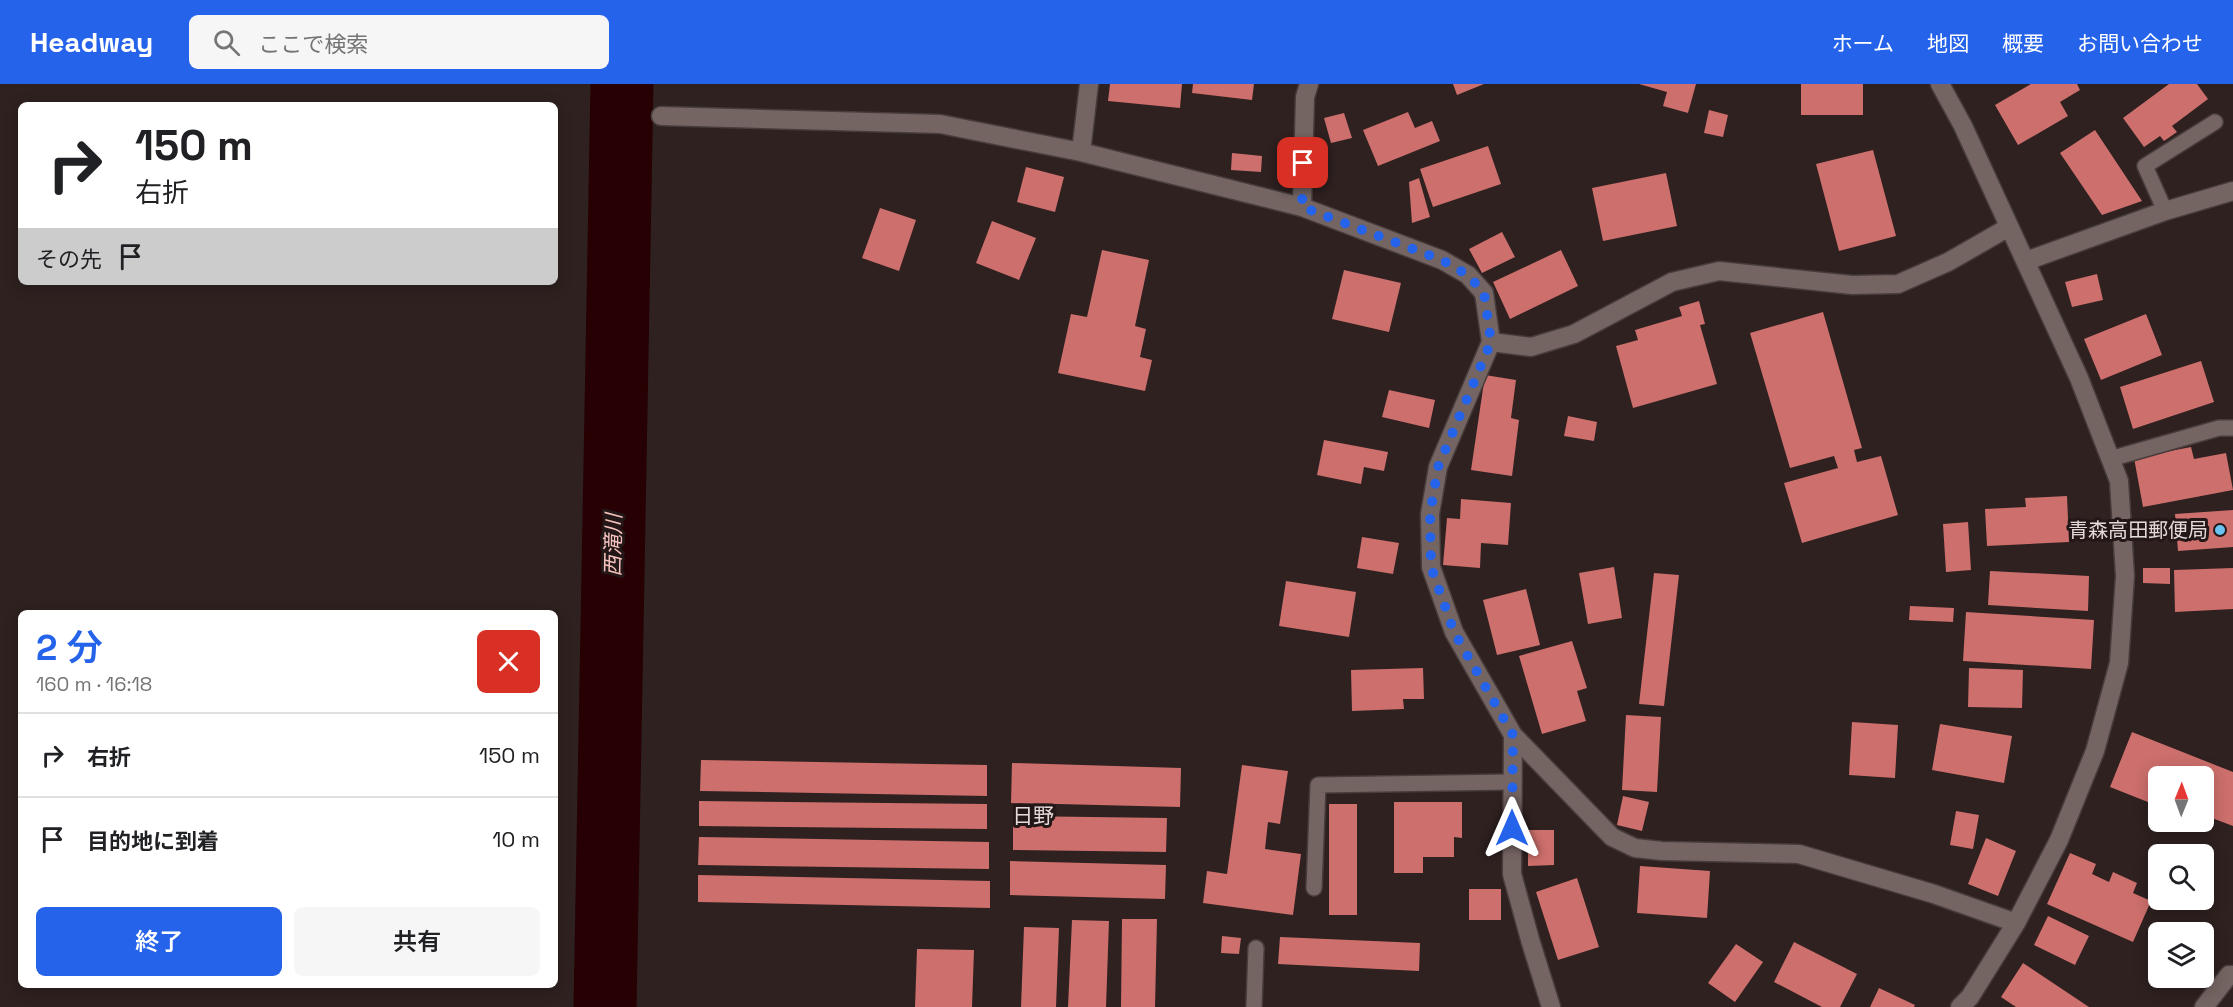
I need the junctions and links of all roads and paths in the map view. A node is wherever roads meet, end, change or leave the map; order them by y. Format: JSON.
{"nodes":[{"id":1,"x":1089,"y":84,"type":"edge"},
{"id":2,"x":1310,"y":84,"type":"edge"},
{"id":3,"x":1940,"y":84,"type":"edge"},
{"id":4,"x":661,"y":116,"type":"dead end"},
{"id":5,"x":2215,"y":122,"type":"dead end"},
{"id":6,"x":1080,"y":152,"type":"junction"},
{"id":7,"x":2233,"y":191,"type":"edge"},
{"id":8,"x":1302,"y":207,"type":"junction"},
{"id":9,"x":2165,"y":211,"type":"junction"},
{"id":10,"x":2009,"y":227,"type":"junction"},
{"id":11,"x":2026,"y":261,"type":"junction"},
{"id":12,"x":1491,"y":342,"type":"junction"},
{"id":13,"x":2233,"y":428,"type":"edge"},
{"id":14,"x":2110,"y":459,"type":"junction"},
{"id":15,"x":1513,"y":735,"type":"junction"},
{"id":16,"x":1511,"y":782,"type":"junction"},
{"id":17,"x":1314,"y":888,"type":"dead end"},
{"id":18,"x":2016,"y":923,"type":"junction"},
{"id":19,"x":1256,"y":948,"type":"dead end"},
{"id":20,"x":2233,"y":975,"type":"edge"},
{"id":21,"x":1970,"y":1004,"type":"edge"},
{"id":22,"x":1254,"y":1007,"type":"edge"},
{"id":23,"x":1551,"y":1007,"type":"edge"},
{"id":24,"x":2205,"y":1007,"type":"edge"}],
"edges":[{"from":1,"to":6,"type":"street"},
{"from":2,"to":8,"type":"street"},
{"from":3,"to":10,"type":"street"},
{"from":4,"to":6,"type":"street"},
{"from":5,"to":9,"type":"lane"},
{"from":6,"to":8,"type":"street"},
{"from":7,"to":9,"type":"street"},
{"from":8,"to":12,"type":"street"},
{"from":9,"to":11,"type":"street"},
{"from":10,"to":11,"type":"street"},
{"from":10,"to":12,"type":"street"},
{"from":11,"to":14,"type":"street"},
{"from":12,"to":15,"type":"street"},
{"from":13,"to":14,"type":"lane"},
{"from":14,"to":18,"type":"street"},
{"from":15,"to":16,"type":"street"},
{"from":15,"to":18,"type":"street"},
{"from":16,"to":17,"type":"lane"},
{"from":16,"to":23,"type":"street"},
{"from":18,"to":21,"type":"street"},
{"from":19,"to":22,"type":"lane"},
{"from":20,"to":24,"type":"street"}]}
